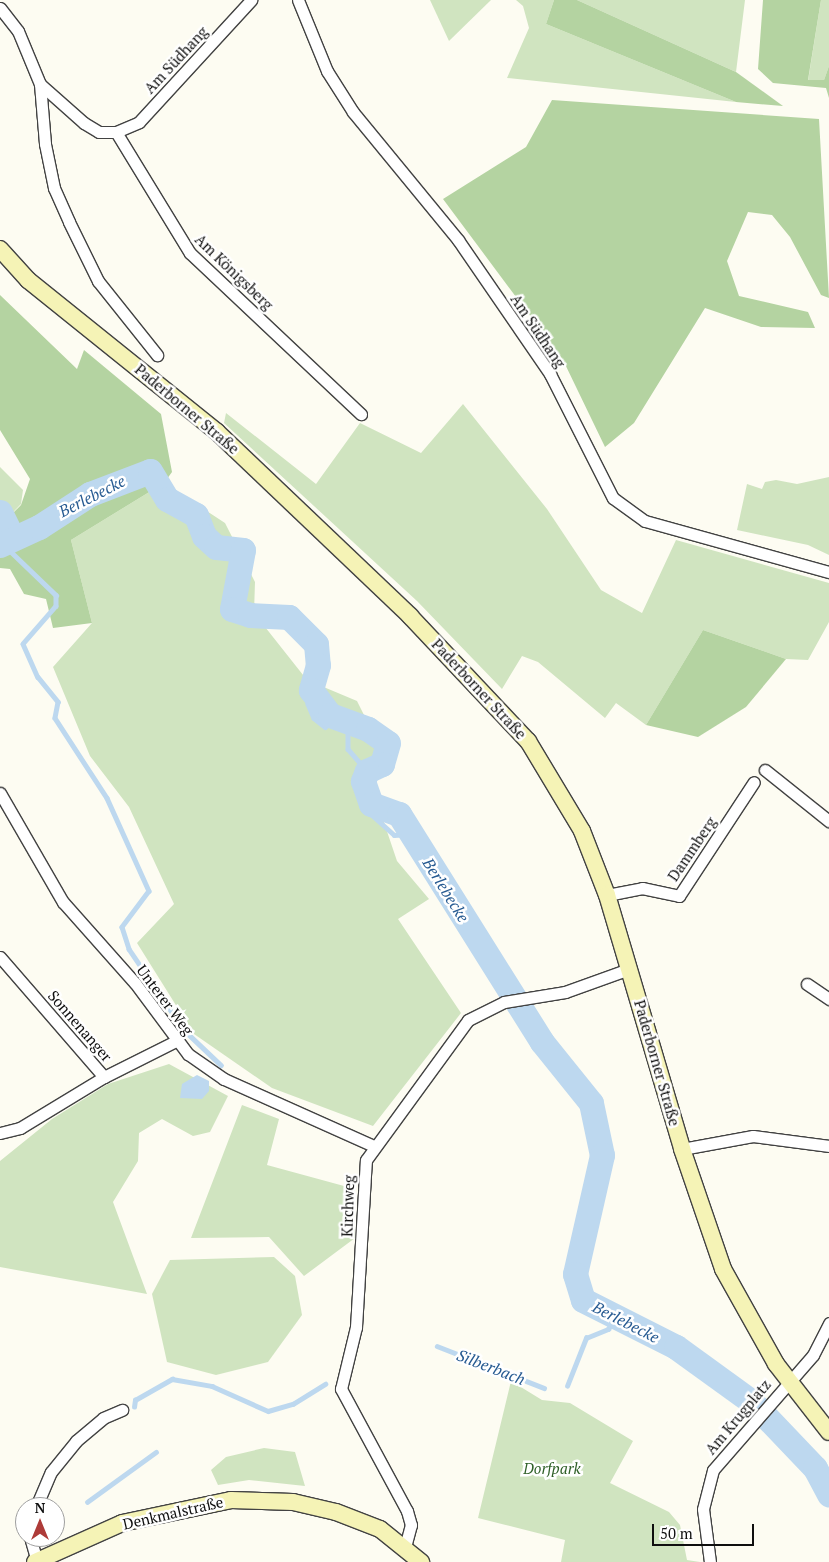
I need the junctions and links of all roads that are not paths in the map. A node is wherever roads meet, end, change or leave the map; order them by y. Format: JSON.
{"nodes":[{"id":1,"x":251,"y":0,"type":"edge"},
{"id":2,"x":298,"y":0,"type":"edge"},
{"id":3,"x":0,"y":8,"type":"edge"},
{"id":4,"x":40,"y":84,"type":"junction"},
{"id":5,"x":116,"y":132,"type":"junction"},
{"id":6,"x":0,"y":249,"type":"edge"},
{"id":7,"x":157,"y":355,"type":"dead end"},
{"id":8,"x":361,"y":414,"type":"dead end"},
{"id":9,"x":829,"y":572,"type":"edge"},
{"id":10,"x":764,"y":770,"type":"dead end"},
{"id":11,"x":754,"y":782,"type":"dead end"},
{"id":12,"x":0,"y":793,"type":"edge"},
{"id":13,"x":829,"y":821,"type":"edge"},
{"id":14,"x":607,"y":895,"type":"junction"},
{"id":15,"x":0,"y":957,"type":"edge"},
{"id":16,"x":630,"y":969,"type":"junction"},
{"id":17,"x":807,"y":984,"type":"dead end"},
{"id":18,"x":829,"y":1000,"type":"edge"},
{"id":19,"x":176,"y":1041,"type":"junction"},
{"id":20,"x":104,"y":1077,"type":"junction"},
{"id":21,"x":0,"y":1133,"type":"edge"},
{"id":22,"x":374,"y":1146,"type":"junction"},
{"id":23,"x":829,"y":1146,"type":"edge"},
{"id":24,"x":682,"y":1149,"type":"junction"},
{"id":25,"x":829,"y":1323,"type":"edge"},
{"id":26,"x":789,"y":1382,"type":"junction"},
{"id":27,"x":122,"y":1410,"type":"dead end"},
{"id":28,"x":829,"y":1432,"type":"edge"},
{"id":29,"x":40,"y":1497,"type":"edge"},
{"id":30,"x":32,"y":1547,"type":"edge"},
{"id":31,"x":405,"y":1547,"type":"junction"},
{"id":32,"x":36,"y":1561,"type":"edge"},
{"id":33,"x":422,"y":1562,"type":"edge"},
{"id":34,"x":710,"y":1562,"type":"edge"}],
"edges":[{"from":1,"to":5,"type":"street","name":"Am Südhang"},
{"from":2,"to":9,"type":"street","name":"Am Südhang"},
{"from":3,"to":4,"type":"street"},
{"from":4,"to":5,"type":"street"},
{"from":4,"to":7,"type":"street"},
{"from":5,"to":8,"type":"street","name":"Am Königsberg"},
{"from":6,"to":14,"type":"main road","name":"Paderborner Straße"},
{"from":10,"to":13,"type":"street"},
{"from":11,"to":14,"type":"street","name":"Dammberg"},
{"from":12,"to":19,"type":"street","name":"Unterer Weg"},
{"from":14,"to":16,"type":"main road","name":"Paderborner Straße"},
{"from":15,"to":20,"type":"street","name":"Sonnenanger"},
{"from":16,"to":22,"type":"street","name":"Kirchweg"},
{"from":16,"to":24,"type":"main road","name":"Paderborner Straße"},
{"from":17,"to":18,"type":"street"},
{"from":19,"to":20,"type":"street","name":"Sonnenanger"},
{"from":19,"to":22,"type":"street","name":"Unterer Weg"},
{"from":20,"to":21,"type":"street"},
{"from":22,"to":31,"type":"street","name":"Kirchweg"},
{"from":23,"to":24,"type":"street"},
{"from":24,"to":26,"type":"main road","name":"Paderborner Straße"},
{"from":25,"to":26,"type":"street","name":"Am Krugplatz"},
{"from":26,"to":28,"type":"main road","name":"Paderborner Straße"},
{"from":26,"to":34,"type":"street","name":"Am Krugplatz"},
{"from":27,"to":29,"type":"street"},
{"from":30,"to":32,"type":"street"},
{"from":31,"to":32,"type":"main road","name":"Denkmalstraße"},
{"from":31,"to":33,"type":"main road","name":"Denkmalstraße"}]}
